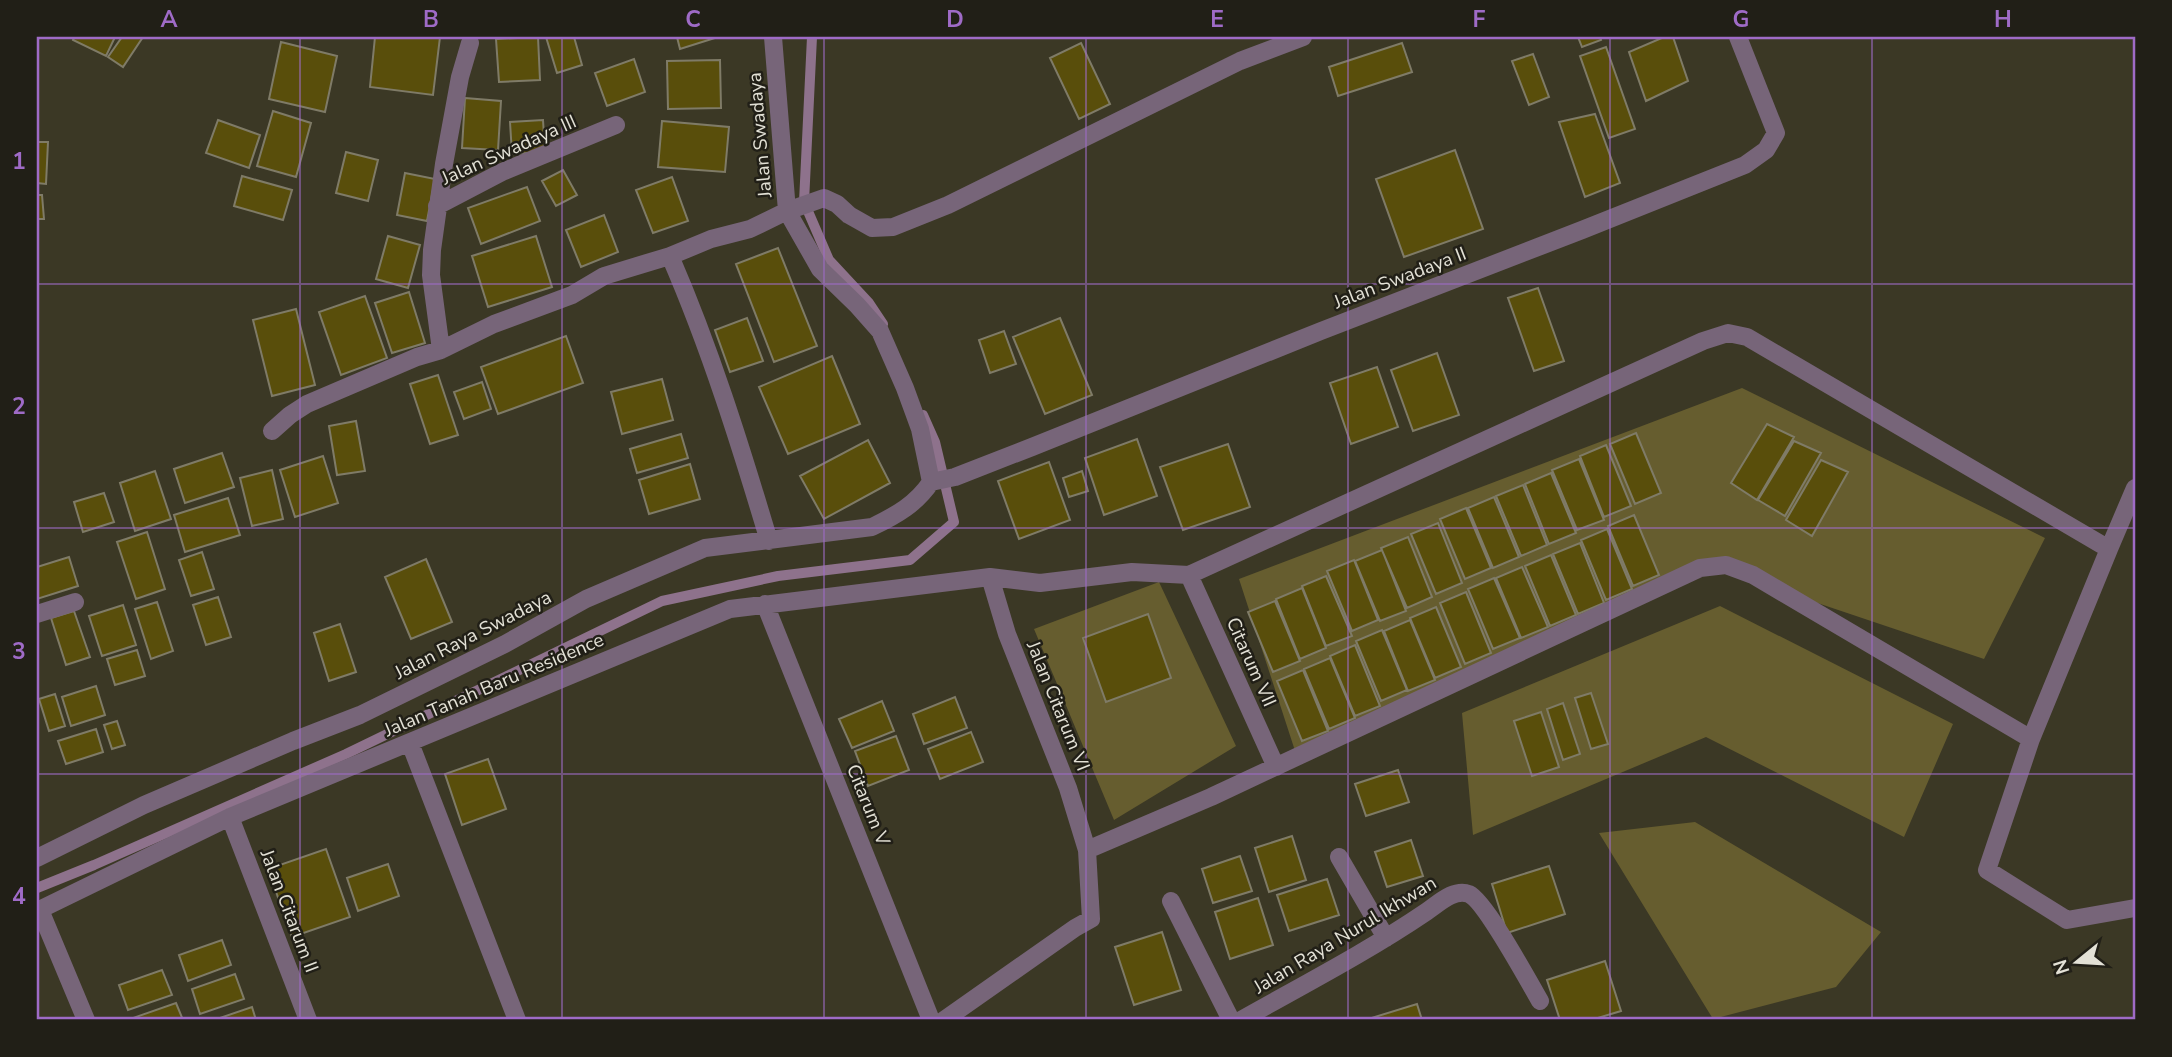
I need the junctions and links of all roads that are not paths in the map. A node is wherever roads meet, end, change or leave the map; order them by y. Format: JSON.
{"nodes":[{"id":1,"x":773,"y":37,"type":"edge"},
{"id":2,"x":1303,"y":37,"type":"edge"},
{"id":3,"x":1738,"y":37,"type":"edge"},
{"id":4,"x":470,"y":43,"type":"dead end"},
{"id":5,"x":616,"y":124,"type":"dead end"},
{"id":6,"x":437,"y":206,"type":"junction"},
{"id":7,"x":794,"y":208,"type":"junction"},
{"id":8,"x":670,"y":256,"type":"junction"},
{"id":9,"x":441,"y":350,"type":"junction"},
{"id":10,"x":272,"y":431,"type":"dead end"},
{"id":11,"x":941,"y":480,"type":"junction"},
{"id":12,"x":2135,"y":488,"type":"edge"},
{"id":13,"x":769,"y":541,"type":"junction"},
{"id":14,"x":2109,"y":549,"type":"junction"},
{"id":15,"x":1189,"y":575,"type":"junction"},
{"id":16,"x":990,"y":577,"type":"junction"},
{"id":17,"x":75,"y":602,"type":"dead end"},
{"id":18,"x":765,"y":604,"type":"junction"},
{"id":19,"x":37,"y":614,"type":"edge"},
{"id":20,"x":2031,"y":739,"type":"junction"},
{"id":21,"x":410,"y":743,"type":"junction"},
{"id":22,"x":1276,"y":767,"type":"junction"},
{"id":23,"x":230,"y":817,"type":"junction"},
{"id":24,"x":1087,"y":850,"type":"junction"},
{"id":25,"x":37,"y":858,"type":"edge"},
{"id":26,"x":1339,"y":858,"type":"dead end"},
{"id":27,"x":1171,"y":901,"type":"dead end"},
{"id":28,"x":2135,"y":908,"type":"edge"},
{"id":29,"x":38,"y":910,"type":"edge"},
{"id":30,"x":1386,"y":938,"type":"junction"},
{"id":31,"x":1540,"y":1001,"type":"dead end"},
{"id":32,"x":86,"y":1020,"type":"edge"},
{"id":33,"x":308,"y":1020,"type":"edge"},
{"id":34,"x":517,"y":1020,"type":"edge"},
{"id":35,"x":931,"y":1020,"type":"edge"},
{"id":36,"x":944,"y":1020,"type":"edge"},
{"id":37,"x":1231,"y":1020,"type":"edge"},
{"id":38,"x":1241,"y":1020,"type":"edge"}],
"edges":[{"from":1,"to":7,"type":"street","name":"Jalan Swadaya"},
{"from":2,"to":7,"type":"street"},
{"from":3,"to":11,"type":"street","name":"Jalan Swadaya II"},
{"from":4,"to":6,"type":"street"},
{"from":5,"to":6,"type":"street","name":"Jalan Swadaya III"},
{"from":6,"to":9,"type":"street","name":"Jalan Swadaya III"},
{"from":7,"to":8,"type":"street"},
{"from":7,"to":11,"type":"street","name":"Jalan Swadaya"},
{"from":8,"to":9,"type":"street"},
{"from":8,"to":13,"type":"street"},
{"from":9,"to":10,"type":"street"},
{"from":11,"to":13,"type":"street","name":"Jalan Raya Swadaya"},
{"from":12,"to":14,"type":"street"},
{"from":13,"to":25,"type":"street","name":"Jalan Raya Swadaya"},
{"from":14,"to":15,"type":"street"},
{"from":14,"to":20,"type":"street"},
{"from":15,"to":16,"type":"street","name":"Jalan Tanah Baru Residence"},
{"from":15,"to":22,"type":"street","name":"Citarum VII"},
{"from":16,"to":18,"type":"street","name":"Jalan Tanah Baru Residence"},
{"from":16,"to":24,"type":"street","name":"Jalan Citarum VI"},
{"from":17,"to":19,"type":"street"},
{"from":18,"to":21,"type":"street","name":"Jalan Tanah Baru Residence"},
{"from":18,"to":35,"type":"street","name":"Citarum V"},
{"from":20,"to":22,"type":"street"},
{"from":20,"to":28,"type":"street"},
{"from":21,"to":23,"type":"street","name":"Jalan Tanah Baru Residence"},
{"from":21,"to":34,"type":"street"},
{"from":22,"to":24,"type":"street"},
{"from":23,"to":29,"type":"street","name":"Jalan Tanah Baru Residence"},
{"from":23,"to":33,"type":"street","name":"Jalan Citarum II"},
{"from":24,"to":36,"type":"street","name":"Jalan Citarum VI"},
{"from":26,"to":30,"type":"street"},
{"from":27,"to":37,"type":"street"},
{"from":29,"to":32,"type":"street"},
{"from":30,"to":31,"type":"street","name":"Jalan Raya Nurul Ikhwan"},
{"from":30,"to":38,"type":"street","name":"Jalan Raya Nurul Ikhwan"}]}
